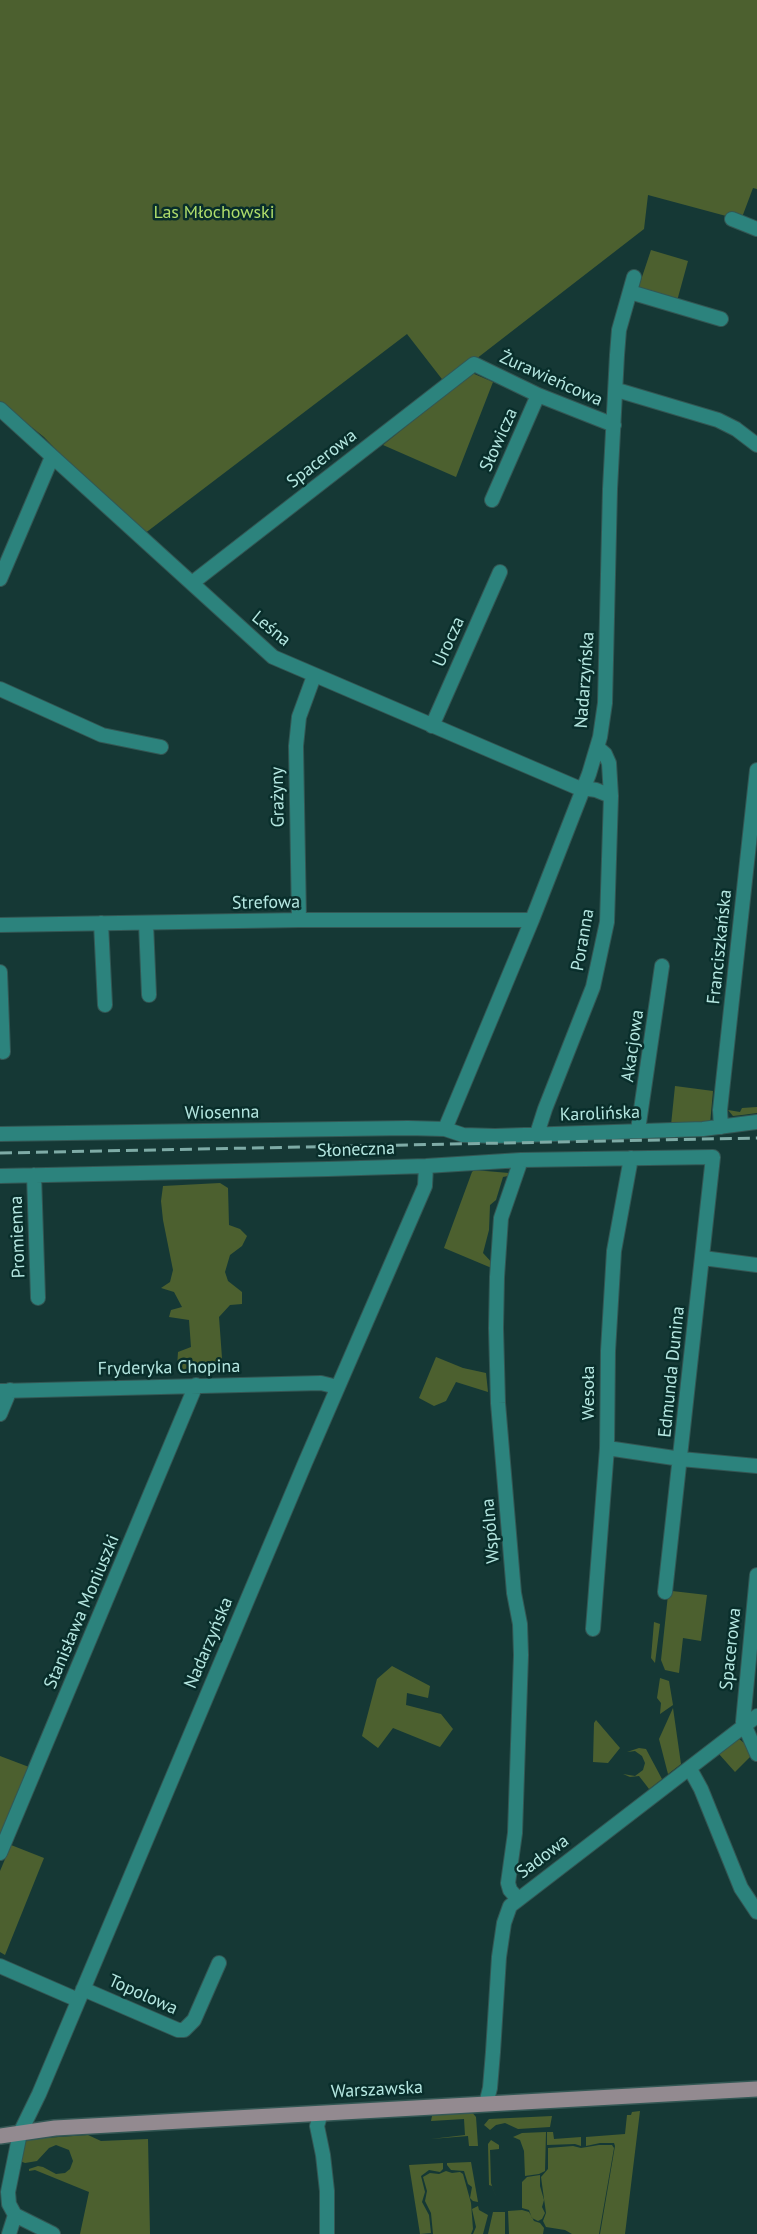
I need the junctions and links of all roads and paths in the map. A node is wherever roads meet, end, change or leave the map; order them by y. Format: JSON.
{"nodes":[{"id":1,"x":732,"y":219,"type":"dead end"},
{"id":2,"x":757,"y":229,"type":"edge"},
{"id":3,"x":634,"y":277,"type":"dead end"},
{"id":4,"x":630,"y":292,"type":"junction"},
{"id":5,"x":721,"y":319,"type":"dead end"},
{"id":6,"x":474,"y":364,"type":"joint"},
{"id":7,"x":617,"y":390,"type":"junction"},
{"id":8,"x":538,"y":395,"type":"junction"},
{"id":9,"x":0,"y":409,"type":"edge"},
{"id":10,"x":614,"y":425,"type":"junction"},
{"id":11,"x":757,"y":445,"type":"edge"},
{"id":12,"x":52,"y":457,"type":"junction"},
{"id":13,"x":492,"y":500,"type":"dead end"},
{"id":14,"x":500,"y":572,"type":"dead end"},
{"id":15,"x":0,"y":579,"type":"edge"},
{"id":16,"x":192,"y":583,"type":"junction"},
{"id":17,"x":314,"y":676,"type":"junction"},
{"id":18,"x":0,"y":689,"type":"edge"},
{"id":19,"x":432,"y":726,"type":"junction"},
{"id":20,"x":161,"y":747,"type":"dead end"},
{"id":21,"x":597,"y":747,"type":"junction"},
{"id":22,"x":757,"y":770,"type":"edge"},
{"id":23,"x":584,"y":789,"type":"junction"},
{"id":24,"x":611,"y":796,"type":"junction"},
{"id":25,"x":299,"y":920,"type":"junction"},
{"id":26,"x":532,"y":920,"type":"junction"},
{"id":27,"x":146,"y":922,"type":"junction"},
{"id":28,"x":101,"y":923,"type":"junction"},
{"id":29,"x":0,"y":925,"type":"edge"},
{"id":30,"x":662,"y":966,"type":"dead end"},
{"id":31,"x":0,"y":972,"type":"edge"},
{"id":32,"x":149,"y":995,"type":"dead end"},
{"id":33,"x":105,"y":1005,"type":"dead end"},
{"id":34,"x":3,"y":1052,"type":"dead end"},
{"id":35,"x":757,"y":1122,"type":"edge"},
{"id":36,"x":721,"y":1127,"type":"junction"},
{"id":37,"x":445,"y":1129,"type":"junction"},
{"id":38,"x":638,"y":1130,"type":"junction"},
{"id":39,"x":0,"y":1134,"type":"edge"},
{"id":40,"x":537,"y":1134,"type":"junction"},
{"id":41,"x":713,"y":1157,"type":"joint"},
{"id":42,"x":631,"y":1158,"type":"junction"},
{"id":43,"x":521,"y":1160,"type":"junction"},
{"id":44,"x":426,"y":1166,"type":"junction"},
{"id":45,"x":34,"y":1175,"type":"junction"},
{"id":46,"x":0,"y":1176,"type":"edge"},
{"id":47,"x":703,"y":1258,"type":"junction"},
{"id":48,"x":757,"y":1265,"type":"edge"},
{"id":49,"x":38,"y":1298,"type":"dead end"},
{"id":50,"x":196,"y":1385,"type":"junction"},
{"id":51,"x":337,"y":1387,"type":"junction"},
{"id":52,"x":5,"y":1390,"type":"edge"},
{"id":53,"x":0,"y":1414,"type":"edge"},
{"id":54,"x":607,"y":1448,"type":"junction"},
{"id":55,"x":681,"y":1459,"type":"junction"},
{"id":56,"x":757,"y":1466,"type":"edge"},
{"id":57,"x":757,"y":1575,"type":"edge"},
{"id":58,"x":757,"y":1581,"type":"edge"},
{"id":59,"x":665,"y":1592,"type":"dead end"},
{"id":60,"x":594,"y":1629,"type":"dead end"},
{"id":61,"x":757,"y":1716,"type":"edge"},
{"id":62,"x":744,"y":1727,"type":"junction"},
{"id":63,"x":757,"y":1754,"type":"edge"},
{"id":64,"x":690,"y":1769,"type":"junction"},
{"id":65,"x":0,"y":1852,"type":"edge"},
{"id":66,"x":518,"y":1899,"type":"junction"},
{"id":67,"x":757,"y":1912,"type":"edge"},
{"id":68,"x":219,"y":1963,"type":"dead end"},
{"id":69,"x":0,"y":1966,"type":"edge"},
{"id":70,"x":81,"y":1994,"type":"junction"},
{"id":71,"x":757,"y":2089,"type":"edge"},
{"id":72,"x":486,"y":2103,"type":"junction"},
{"id":73,"x":321,"y":2112,"type":"junction"},
{"id":74,"x":20,"y":2133,"type":"junction"},
{"id":75,"x":0,"y":2136,"type":"edge"},
{"id":76,"x":15,"y":2215,"type":"junction"},
{"id":77,"x":45,"y":2233,"type":"edge"},
{"id":78,"x":9,"y":2234,"type":"edge"},
{"id":79,"x":327,"y":2234,"type":"edge"}],
"edges":[{"from":1,"to":2,"type":"street"},
{"from":3,"to":4,"type":"street","name":"Nadarzyńska"},
{"from":4,"to":5,"type":"street"},
{"from":4,"to":7,"type":"street","name":"Nadarzyńska"},
{"from":6,"to":8,"type":"street","name":"Żurawieńcowa"},
{"from":6,"to":16,"type":"street","name":"Spacerowa"},
{"from":7,"to":10,"type":"street","name":"Nadarzyńska"},
{"from":7,"to":11,"type":"street"},
{"from":8,"to":10,"type":"street","name":"Żurawieńcowa"},
{"from":8,"to":13,"type":"street","name":"Słowicza"},
{"from":9,"to":12,"type":"street","name":"Leśna"},
{"from":10,"to":21,"type":"street","name":"Nadarzyńska"},
{"from":12,"to":15,"type":"street"},
{"from":12,"to":16,"type":"street","name":"Leśna"},
{"from":14,"to":19,"type":"street","name":"Urocza"},
{"from":16,"to":17,"type":"street","name":"Leśna"},
{"from":17,"to":19,"type":"street","name":"Leśna"},
{"from":17,"to":25,"type":"street","name":"Grażyny"},
{"from":18,"to":20,"type":"street"},
{"from":19,"to":23,"type":"street","name":"Leśna"},
{"from":21,"to":23,"type":"street","name":"Nadarzyńska"},
{"from":21,"to":24,"type":"street","name":"Poranna"},
{"from":22,"to":36,"type":"street","name":"Franciszkańska"},
{"from":23,"to":24,"type":"street","name":"Leśna"},
{"from":23,"to":26,"type":"street","name":"Nadarzyńska"},
{"from":24,"to":40,"type":"street","name":"Poranna"},
{"from":25,"to":26,"type":"street","name":"Strefowa"},
{"from":25,"to":27,"type":"street","name":"Strefowa"},
{"from":26,"to":37,"type":"street","name":"Nadarzyńska"},
{"from":27,"to":28,"type":"street","name":"Strefowa"},
{"from":27,"to":32,"type":"street"},
{"from":28,"to":29,"type":"street","name":"Strefowa"},
{"from":28,"to":33,"type":"street"},
{"from":30,"to":38,"type":"street","name":"Akacjowa"},
{"from":31,"to":34,"type":"street"},
{"from":35,"to":36,"type":"street","name":"Karolińska"},
{"from":36,"to":38,"type":"street","name":"Karolińska"},
{"from":37,"to":39,"type":"street","name":"Wiosenna"},
{"from":37,"to":40,"type":"street","name":"Karolińska"},
{"from":38,"to":40,"type":"street","name":"Karolińska"},
{"from":41,"to":42,"type":"street","name":"Słoneczna"},
{"from":41,"to":47,"type":"street","name":"Edmunda Dunina"},
{"from":42,"to":43,"type":"street","name":"Słoneczna"},
{"from":42,"to":54,"type":"street","name":"Wesoła"},
{"from":43,"to":44,"type":"street","name":"Słoneczna"},
{"from":43,"to":66,"type":"street","name":"Wspólna"},
{"from":44,"to":45,"type":"street","name":"Słoneczna"},
{"from":44,"to":51,"type":"street","name":"Nadarzyńska"},
{"from":45,"to":46,"type":"street","name":"Słoneczna"},
{"from":45,"to":49,"type":"street","name":"Promienna"},
{"from":47,"to":48,"type":"street"},
{"from":47,"to":55,"type":"street","name":"Edmunda Dunina"},
{"from":50,"to":51,"type":"street","name":"Fryderyka Chopina"},
{"from":50,"to":52,"type":"street","name":"Fryderyka Chopina"},
{"from":50,"to":65,"type":"street","name":"Stanisława Moniuszki"},
{"from":51,"to":70,"type":"street","name":"Nadarzyńska"},
{"from":52,"to":53,"type":"street"},
{"from":54,"to":55,"type":"street"},
{"from":54,"to":60,"type":"street","name":"Wesoła"},
{"from":55,"to":56,"type":"street"},
{"from":55,"to":59,"type":"street","name":"Edmunda Dunina"},
{"from":57,"to":58,"type":"street","name":"Spacerowa"},
{"from":58,"to":62,"type":"street","name":"Spacerowa"},
{"from":61,"to":62,"type":"street","name":"Sadowa"},
{"from":62,"to":63,"type":"street"},
{"from":62,"to":64,"type":"street","name":"Sadowa"},
{"from":64,"to":66,"type":"street","name":"Sadowa"},
{"from":64,"to":67,"type":"street"},
{"from":66,"to":72,"type":"street","name":"Sadowa"},
{"from":68,"to":70,"type":"street","name":"Topolowa"},
{"from":69,"to":70,"type":"street","name":"Topolowa"},
{"from":70,"to":74,"type":"street","name":"Nadarzyńska"},
{"from":71,"to":72,"type":"main road","name":"Warszawska"},
{"from":72,"to":73,"type":"main road","name":"Warszawska"},
{"from":73,"to":74,"type":"main road","name":"Warszawska"},
{"from":73,"to":79,"type":"street"},
{"from":74,"to":75,"type":"main road","name":"Warszawska"},
{"from":74,"to":76,"type":"street","name":"Nadarzyńska"},
{"from":76,"to":77,"type":"street"},
{"from":76,"to":78,"type":"street"}]}
